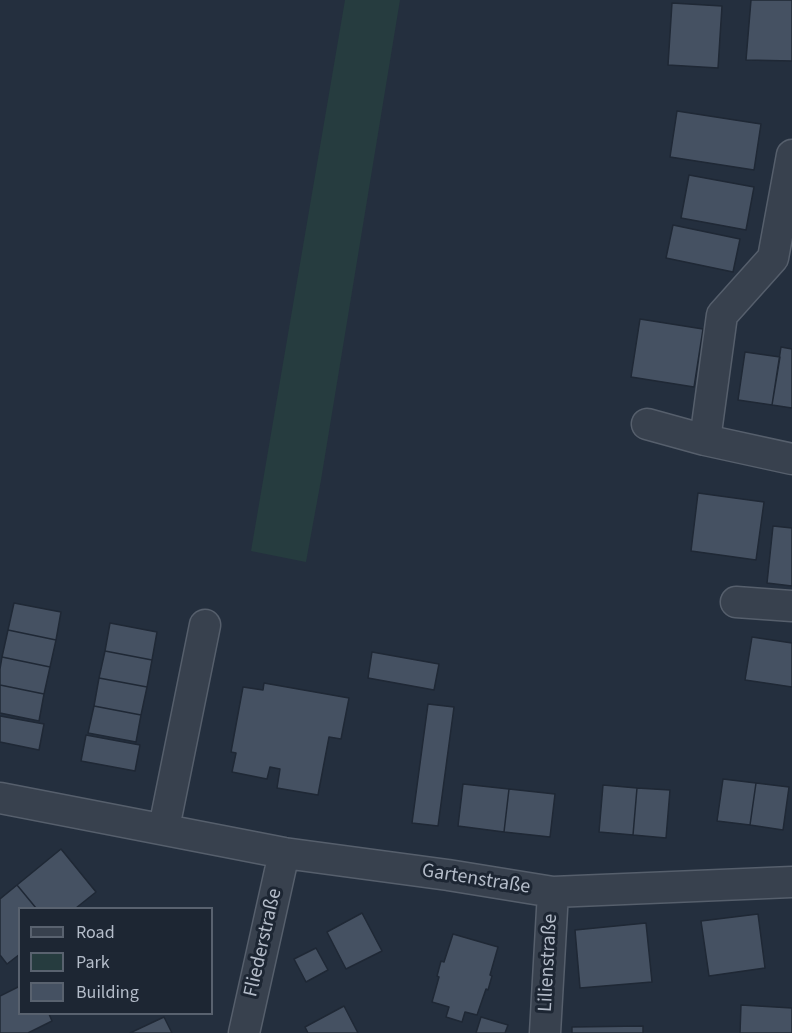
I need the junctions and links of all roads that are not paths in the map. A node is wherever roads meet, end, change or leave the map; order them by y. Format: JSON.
{"nodes":[{"id":1,"x":792,"y":155,"type":"edge"},
{"id":2,"x":647,"y":424,"type":"dead end"},
{"id":3,"x":705,"y":440,"type":"junction"},
{"id":4,"x":792,"y":459,"type":"edge"},
{"id":5,"x":736,"y":602,"type":"dead end"},
{"id":6,"x":792,"y":606,"type":"edge"},
{"id":7,"x":205,"y":625,"type":"dead end"},
{"id":8,"x":0,"y":798,"type":"edge"},
{"id":9,"x":164,"y":828,"type":"junction"},
{"id":10,"x":285,"y":853,"type":"junction"},
{"id":11,"x":792,"y":882,"type":"edge"},
{"id":12,"x":553,"y":892,"type":"junction"},
{"id":13,"x":244,"y":1033,"type":"edge"},
{"id":14,"x":545,"y":1033,"type":"edge"}],
"edges":[{"from":1,"to":3,"type":"street"},
{"from":2,"to":3,"type":"street"},
{"from":3,"to":4,"type":"street"},
{"from":5,"to":6,"type":"street"},
{"from":7,"to":9,"type":"street"},
{"from":8,"to":9,"type":"street","name":"Gartenstraße"},
{"from":9,"to":10,"type":"street","name":"Gartenstraße"},
{"from":10,"to":12,"type":"street","name":"Gartenstraße"},
{"from":10,"to":13,"type":"street","name":"Fliederstraße"},
{"from":11,"to":12,"type":"street","name":"Gartenstraße"},
{"from":12,"to":14,"type":"street","name":"Lilienstraße"}]}
